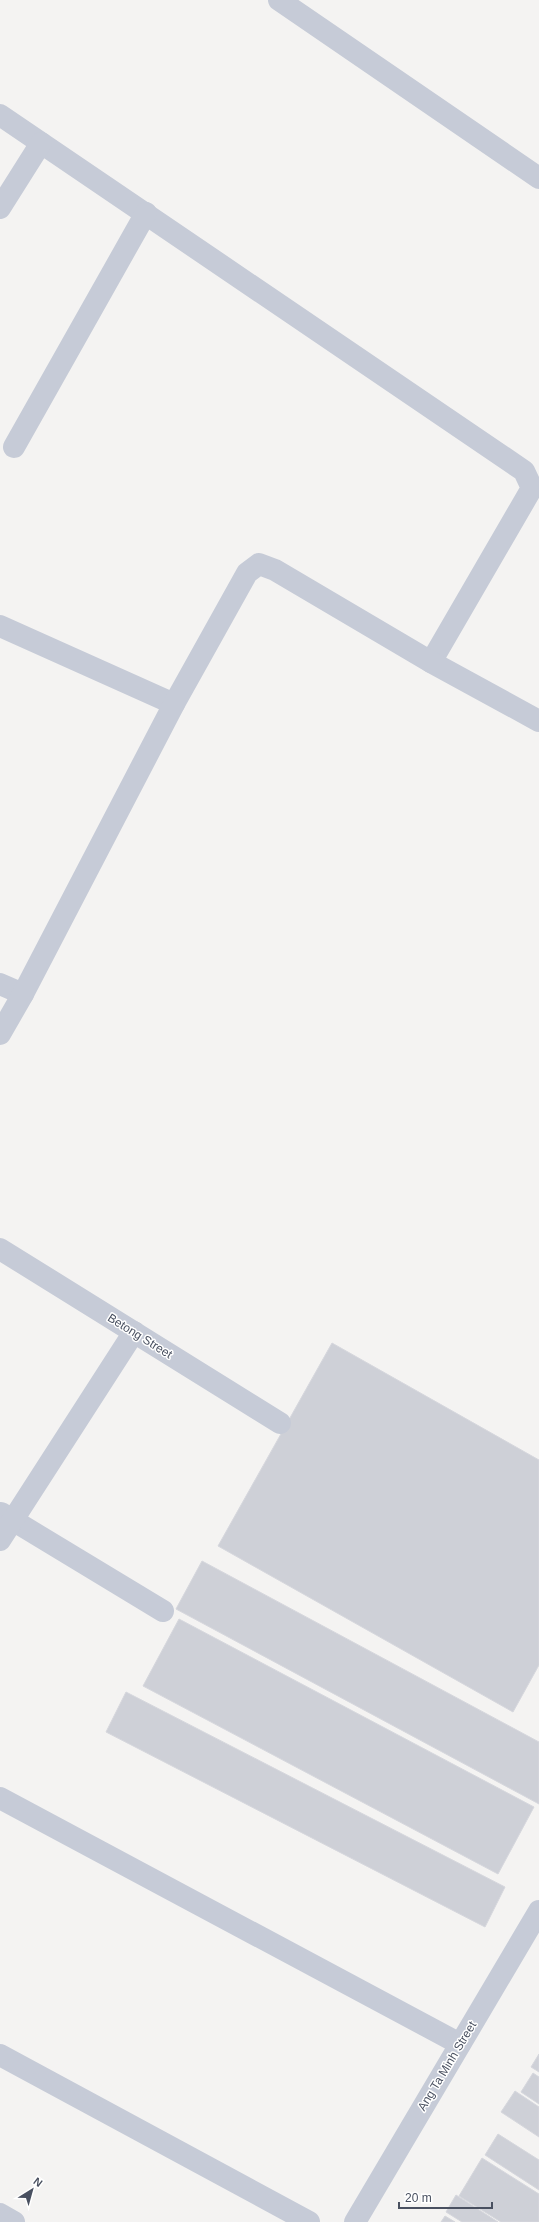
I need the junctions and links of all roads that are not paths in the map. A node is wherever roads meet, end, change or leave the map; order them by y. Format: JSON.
{"nodes":[{"id":1,"x":280,"y":0,"type":"edge"},
{"id":2,"x":0,"y":114,"type":"edge"},
{"id":3,"x":41,"y":142,"type":"junction"},
{"id":4,"x":539,"y":178,"type":"edge"},
{"id":5,"x":0,"y":208,"type":"edge"},
{"id":6,"x":146,"y":213,"type":"junction"},
{"id":7,"x":14,"y":447,"type":"dead end"},
{"id":8,"x":531,"y":470,"type":"edge"},
{"id":9,"x":0,"y":626,"type":"edge"},
{"id":10,"x":431,"y":662,"type":"junction"},
{"id":11,"x":174,"y":704,"type":"junction"},
{"id":12,"x":539,"y":721,"type":"edge"},
{"id":13,"x":0,"y":984,"type":"edge"},
{"id":14,"x":23,"y":994,"type":"junction"},
{"id":15,"x":0,"y":1034,"type":"edge"},
{"id":16,"x":0,"y":1249,"type":"edge"},
{"id":17,"x":134,"y":1332,"type":"junction"},
{"id":18,"x":280,"y":1423,"type":"dead end"},
{"id":19,"x":7,"y":1516,"type":"edge"},
{"id":20,"x":0,"y":1540,"type":"edge"},
{"id":21,"x":164,"y":1611,"type":"dead end"},
{"id":22,"x":0,"y":1798,"type":"edge"},
{"id":23,"x":539,"y":1911,"type":"edge"},
{"id":24,"x":460,"y":2044,"type":"junction"},
{"id":25,"x":0,"y":2055,"type":"edge"},
{"id":26,"x":0,"y":2214,"type":"edge"},
{"id":27,"x":14,"y":2222,"type":"edge"},
{"id":28,"x":309,"y":2222,"type":"edge"},
{"id":29,"x":355,"y":2222,"type":"edge"}],
"edges":[{"from":1,"to":4,"type":"street"},
{"from":2,"to":3,"type":"street"},
{"from":3,"to":5,"type":"street"},
{"from":3,"to":6,"type":"street"},
{"from":6,"to":7,"type":"street"},
{"from":6,"to":8,"type":"street"},
{"from":8,"to":10,"type":"street"},
{"from":9,"to":11,"type":"street"},
{"from":10,"to":11,"type":"street"},
{"from":10,"to":12,"type":"street"},
{"from":11,"to":14,"type":"street"},
{"from":13,"to":14,"type":"street"},
{"from":14,"to":15,"type":"street"},
{"from":16,"to":17,"type":"street","name":"Betong Street"},
{"from":17,"to":18,"type":"street","name":"Betong Street"},
{"from":17,"to":19,"type":"street"},
{"from":19,"to":20,"type":"street"},
{"from":19,"to":21,"type":"street"},
{"from":22,"to":24,"type":"street"},
{"from":23,"to":24,"type":"street","name":"Ang Ta Minh Street"},
{"from":24,"to":29,"type":"street","name":"Ang Ta Minh Street"},
{"from":25,"to":28,"type":"street"},
{"from":26,"to":27,"type":"street"}]}
